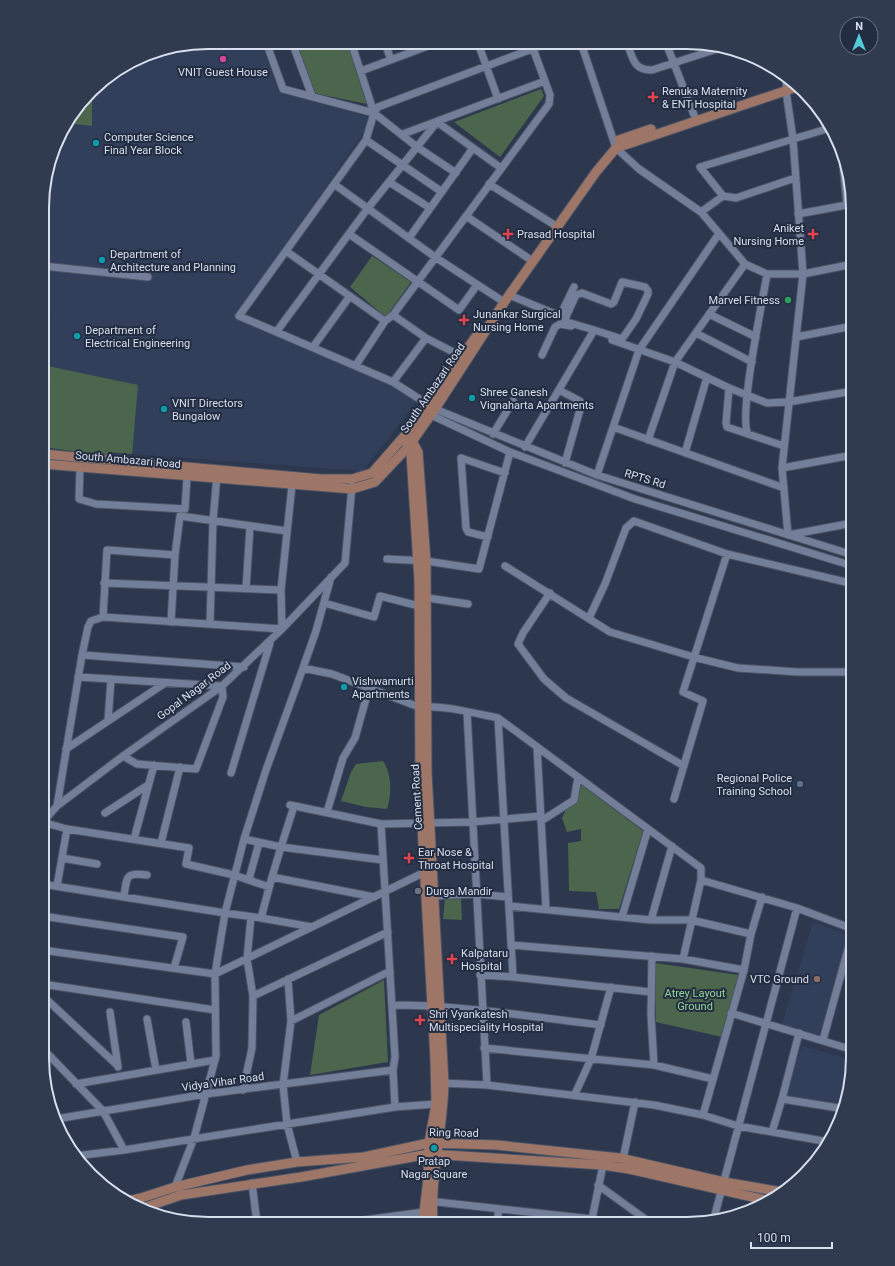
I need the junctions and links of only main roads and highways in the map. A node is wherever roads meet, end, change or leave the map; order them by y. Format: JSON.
{"nodes":[{"id":1,"x":788,"y":87,"type":"edge"},
{"id":2,"x":615,"y":145,"type":"junction"},
{"id":3,"x":505,"y":299,"type":"junction"},
{"id":4,"x":408,"y":439,"type":"junction"},
{"id":5,"x":49,"y":455,"type":"edge"},
{"id":6,"x":49,"y":464,"type":"edge"},
{"id":7,"x":217,"y":474,"type":"junction"},
{"id":8,"x":422,"y":561,"type":"junction"},
{"id":9,"x":422,"y":707,"type":"junction"},
{"id":10,"x":426,"y":823,"type":"junction"},
{"id":11,"x":435,"y":1006,"type":"junction"},
{"id":12,"x":439,"y":1083,"type":"junction"},
{"id":13,"x":434,"y":1143,"type":"junction"},
{"id":14,"x":433,"y":1154,"type":"junction"},
{"id":15,"x":617,"y":1161,"type":"junction"},
{"id":16,"x":774,"y":1191,"type":"edge"},
{"id":17,"x":135,"y":1199,"type":"edge"},
{"id":18,"x":760,"y":1199,"type":"edge"},
{"id":19,"x":429,"y":1201,"type":"junction"},
{"id":20,"x":149,"y":1206,"type":"edge"},
{"id":21,"x":424,"y":1217,"type":"edge"},
{"id":22,"x":432,"y":1217,"type":"edge"}],
"edges":[{"from":1,"to":2,"type":"main road"},
{"from":1,"to":2,"type":"main road"},
{"from":2,"to":3,"type":"main road","name":"South Ambazari Road"},
{"from":2,"to":3,"type":"main road","name":"South Ambazari Road"},
{"from":3,"to":4,"type":"main road","name":"South Ambazari Road"},
{"from":3,"to":4,"type":"main road","name":"South Ambazari Road"},
{"from":4,"to":7,"type":"main road"},
{"from":4,"to":7,"type":"main road","name":"South Ambazari Road"},
{"from":4,"to":8,"type":"main road","name":"Cement Road"},
{"from":5,"to":7,"type":"main road"},
{"from":6,"to":7,"type":"main road","name":"South Ambazari Road"},
{"from":8,"to":9,"type":"main road","name":"Cement Road"},
{"from":8,"to":9,"type":"main road","name":"Cement Road"},
{"from":9,"to":10,"type":"main road","name":"Cement Road"},
{"from":10,"to":11,"type":"main road","name":"Cement Road"},
{"from":10,"to":11,"type":"main road","name":"Cement Road"},
{"from":11,"to":12,"type":"main road","name":"Cement Road"},
{"from":12,"to":13,"type":"main road","name":"Cement Road"},
{"from":12,"to":13,"type":"main road","name":"Cement Road"},
{"from":13,"to":14,"type":"main road","name":"Cement Road"},
{"from":13,"to":15,"type":"main road","name":"Ring Road"},
{"from":13,"to":17,"type":"main road","name":"Ring Road"},
{"from":14,"to":15,"type":"main road","name":"Ring Road"},
{"from":14,"to":19,"type":"main road","name":"Cement Road"},
{"from":14,"to":20,"type":"main road","name":"Ring Road"},
{"from":15,"to":16,"type":"main road","name":"Ring Road"},
{"from":15,"to":18,"type":"main road","name":"Ring Road"},
{"from":19,"to":21,"type":"main road"},
{"from":19,"to":22,"type":"main road"}]}
